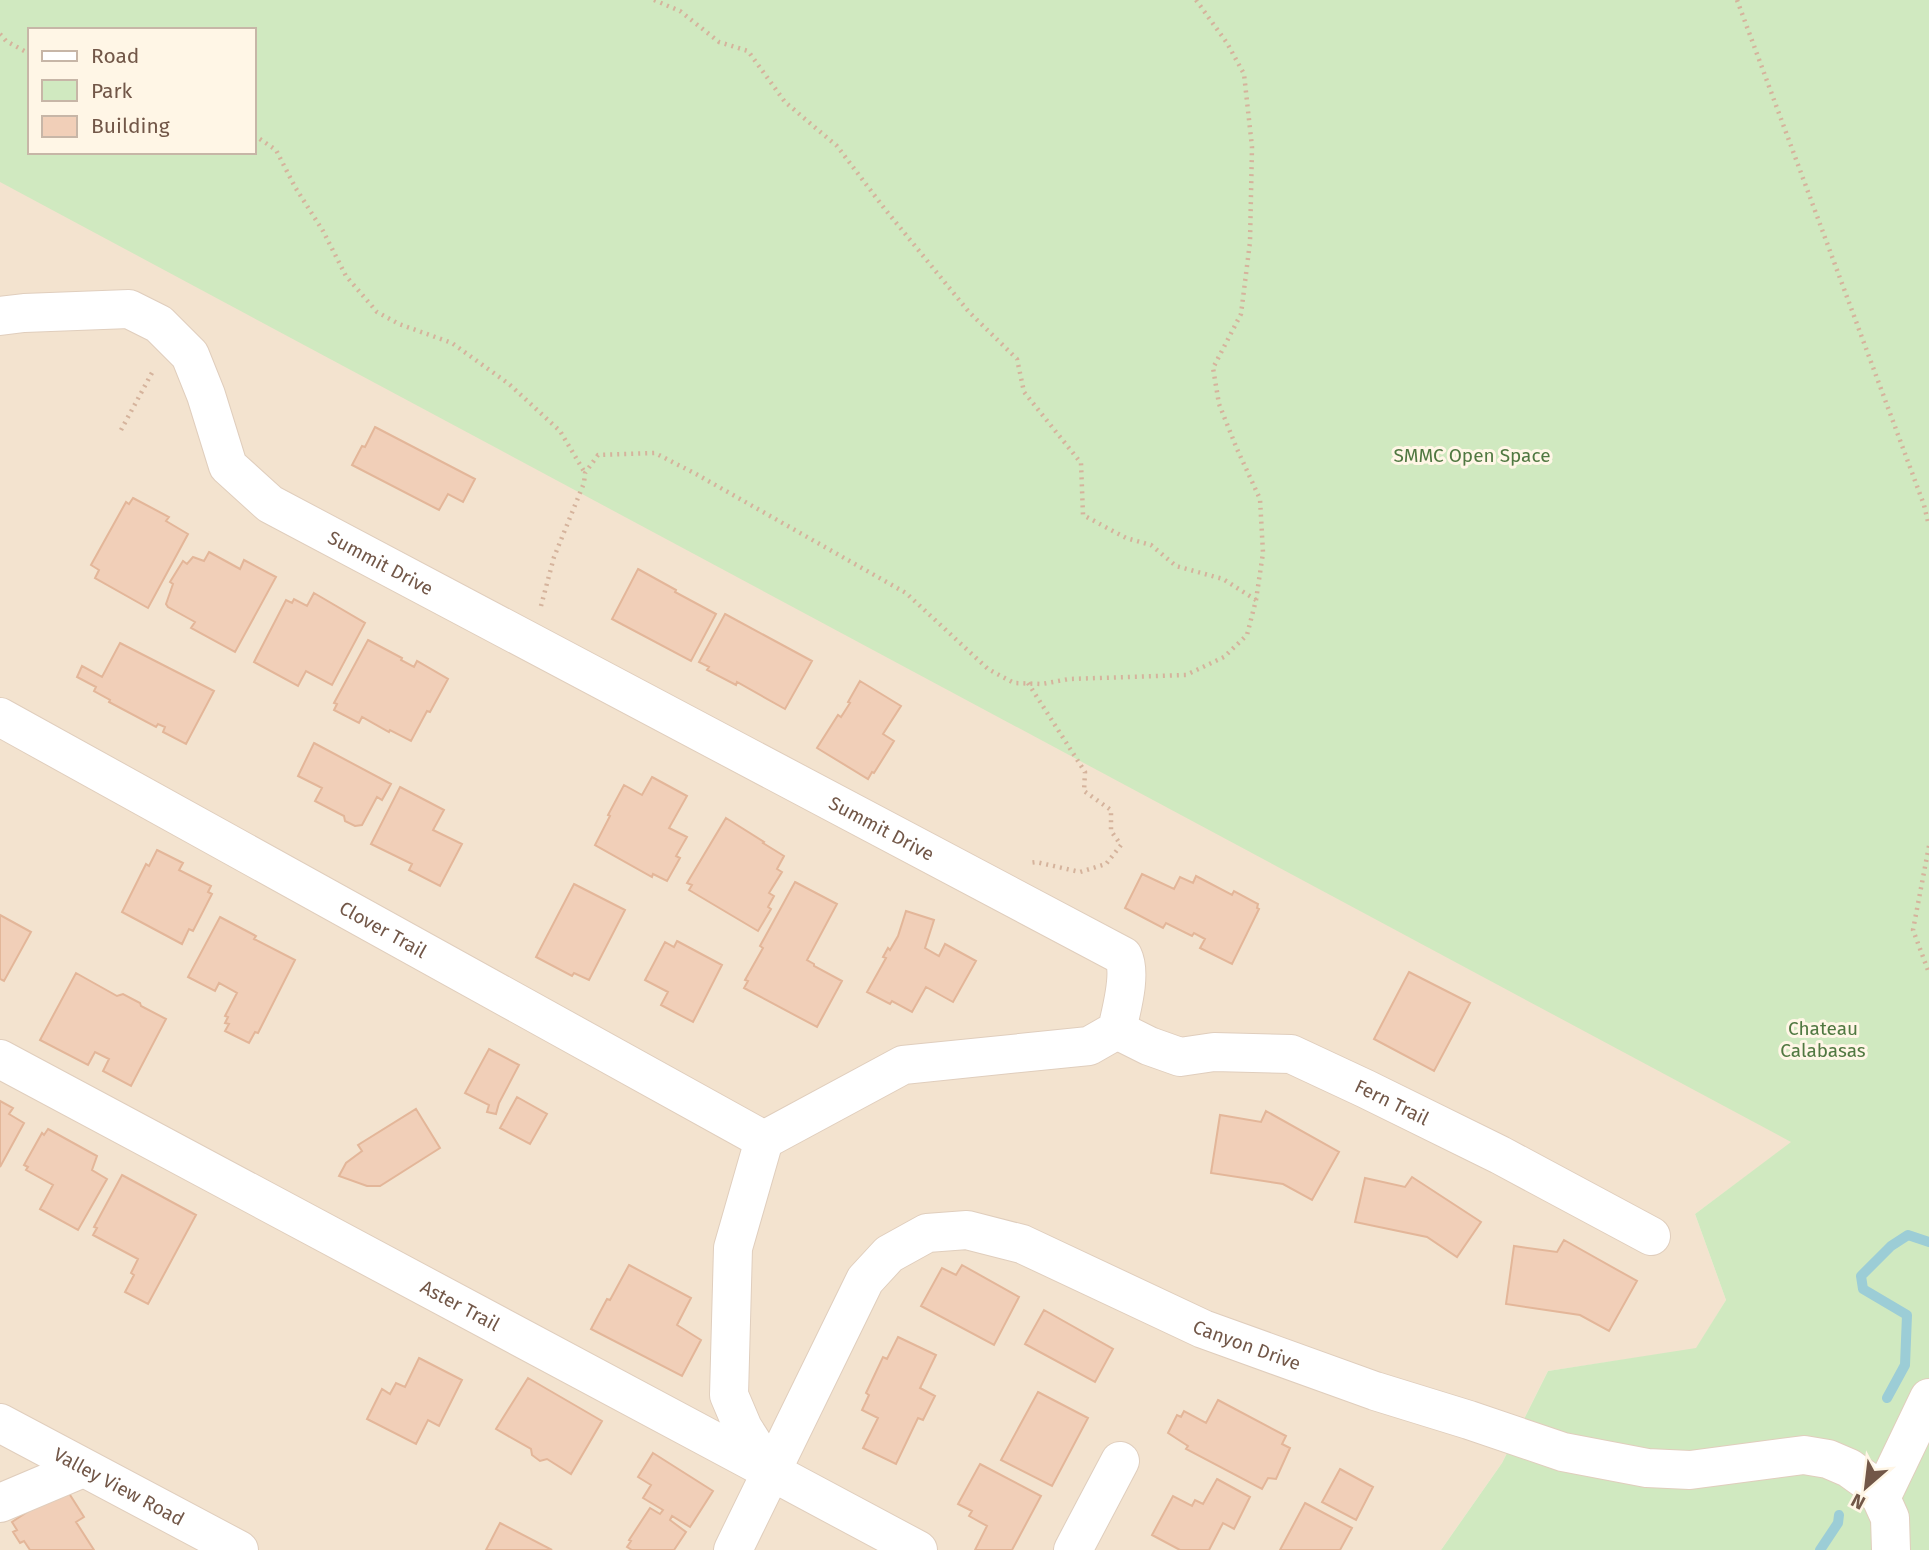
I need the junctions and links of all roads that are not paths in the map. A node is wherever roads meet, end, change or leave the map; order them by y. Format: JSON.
{"nodes":[{"id":1,"x":0,"y":316,"type":"edge"},
{"id":2,"x":0,"y":717,"type":"edge"},
{"id":3,"x":1117,"y":1030,"type":"junction"},
{"id":4,"x":0,"y":1059,"type":"edge"},
{"id":5,"x":764,"y":1140,"type":"junction"},
{"id":6,"x":1651,"y":1236,"type":"dead end"},
{"id":7,"x":1929,"y":1398,"type":"edge"},
{"id":8,"x":0,"y":1423,"type":"edge"},
{"id":9,"x":1120,"y":1461,"type":"dead end"},
{"id":10,"x":83,"y":1468,"type":"junction"},
{"id":11,"x":771,"y":1472,"type":"junction"},
{"id":12,"x":1881,"y":1498,"type":"junction"},
{"id":13,"x":0,"y":1503,"type":"edge"},
{"id":14,"x":239,"y":1550,"type":"edge"},
{"id":15,"x":733,"y":1550,"type":"edge"},
{"id":16,"x":918,"y":1550,"type":"edge"},
{"id":17,"x":1073,"y":1550,"type":"edge"},
{"id":18,"x":1891,"y":1550,"type":"edge"}],
"edges":[{"from":1,"to":3,"type":"street","name":"Summit Drive"},
{"from":2,"to":5,"type":"street","name":"Clover Trail"},
{"from":3,"to":5,"type":"street"},
{"from":3,"to":6,"type":"street","name":"Fern Trail"},
{"from":4,"to":11,"type":"street","name":"Aster Trail"},
{"from":5,"to":11,"type":"street"},
{"from":7,"to":12,"type":"street"},
{"from":8,"to":10,"type":"street","name":"Valley View Road"},
{"from":9,"to":17,"type":"street"},
{"from":10,"to":13,"type":"street"},
{"from":10,"to":14,"type":"street","name":"Valley View Road"},
{"from":11,"to":12,"type":"street","name":"Canyon Drive"},
{"from":11,"to":15,"type":"street","name":"Canyon Drive"},
{"from":11,"to":16,"type":"street","name":"Aster Trail"},
{"from":12,"to":18,"type":"street","name":"Canyon Drive"}]}
